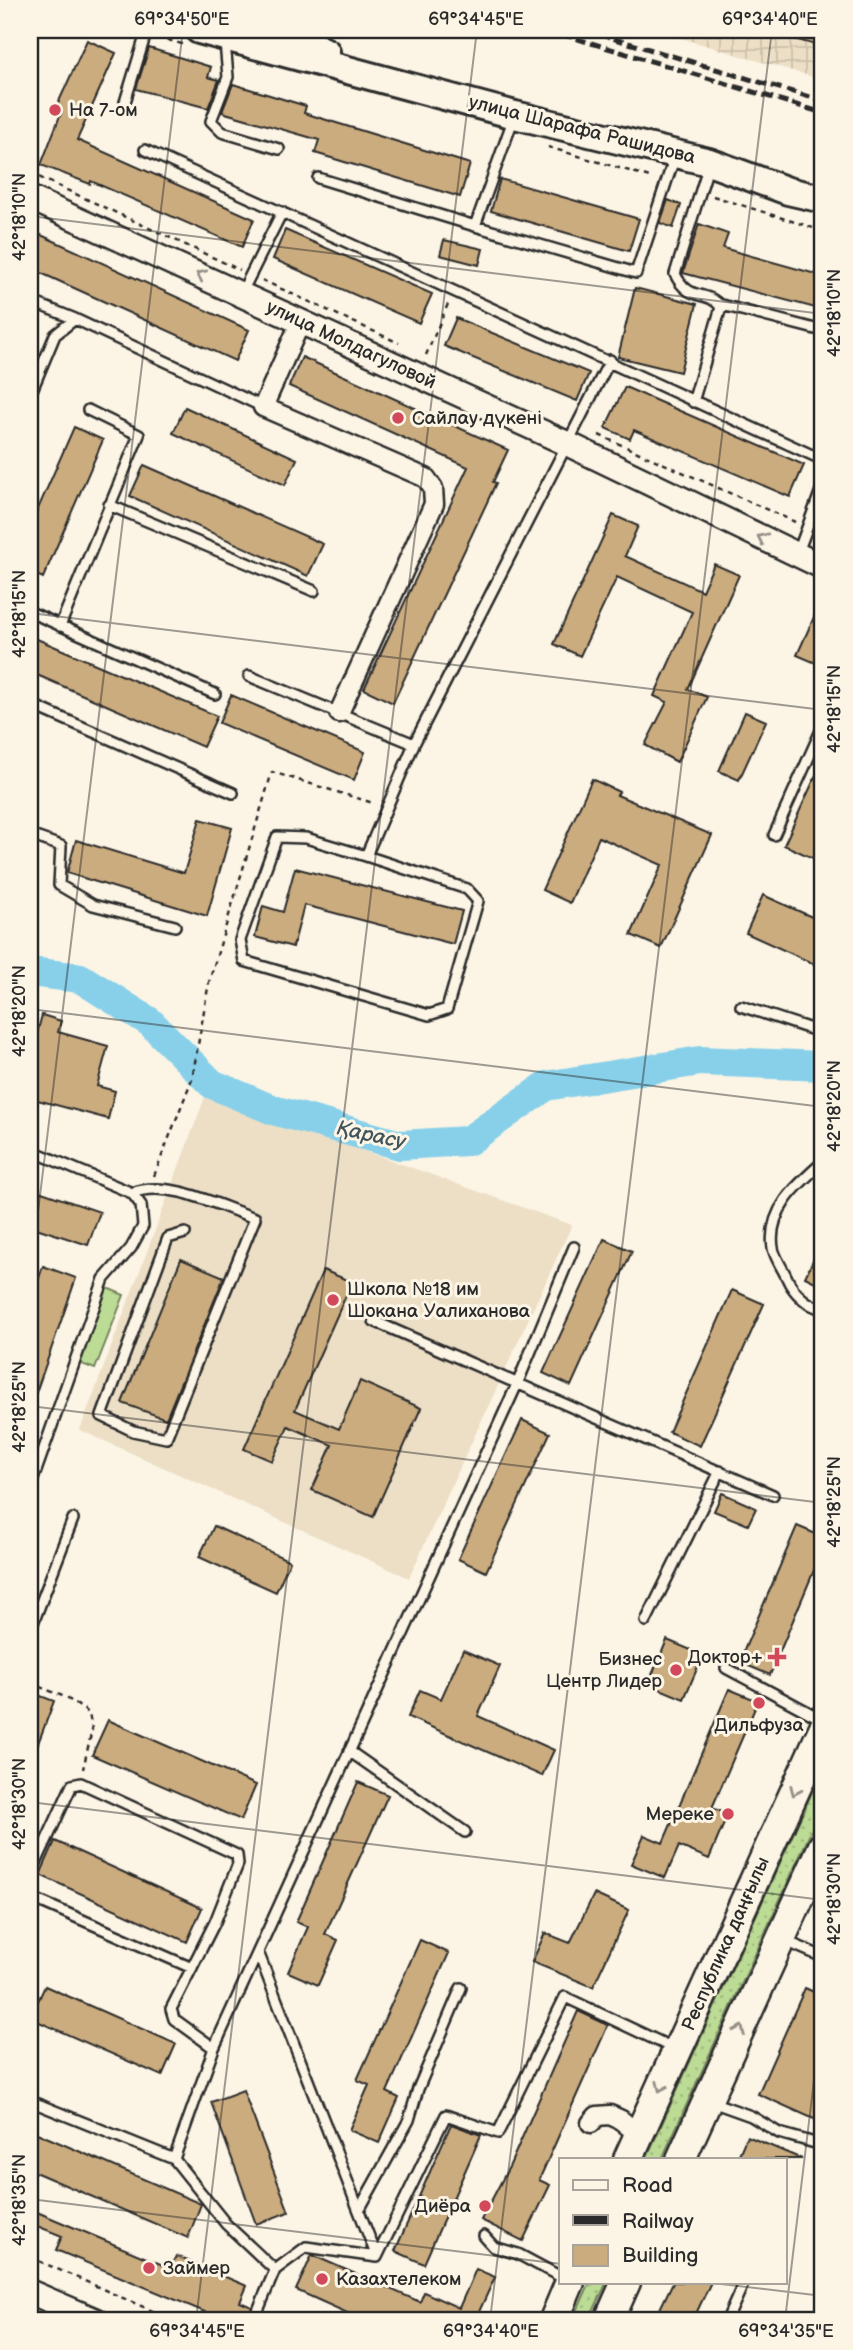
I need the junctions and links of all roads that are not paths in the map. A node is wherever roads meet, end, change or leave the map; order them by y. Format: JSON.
{"nodes":[{"id":1,"x":147,"y":30,"type":"edge"},
{"id":2,"x":199,"y":30,"type":"edge"},
{"id":3,"x":282,"y":30,"type":"edge"},
{"id":4,"x":225,"y":37,"type":"junction"},
{"id":5,"x":375,"y":76,"type":"junction"},
{"id":6,"x":125,"y":102,"type":"dead end"},
{"id":7,"x":514,"y":115,"type":"junction"},
{"id":8,"x":279,"y":149,"type":"dead end"},
{"id":9,"x":145,"y":150,"type":"dead end"},
{"id":10,"x":675,"y":154,"type":"junction"},
{"id":11,"x":709,"y":162,"type":"junction"},
{"id":12,"x":318,"y":178,"type":"dead end"},
{"id":13,"x":30,"y":198,"type":"edge"},
{"id":14,"x":823,"y":202,"type":"edge"},
{"id":15,"x":282,"y":212,"type":"junction"},
{"id":16,"x":475,"y":226,"type":"junction"},
{"id":17,"x":246,"y":284,"type":"junction"},
{"id":18,"x":30,"y":301,"type":"edge"},
{"id":19,"x":718,"y":304,"type":"junction"},
{"id":20,"x":75,"y":319,"type":"junction"},
{"id":21,"x":301,"y":321,"type":"junction"},
{"id":22,"x":823,"y":331,"type":"edge"},
{"id":23,"x":610,"y":360,"type":"junction"},
{"id":24,"x":30,"y":396,"type":"edge"},
{"id":25,"x":693,"y":402,"type":"junction"},
{"id":26,"x":263,"y":407,"type":"junction"},
{"id":27,"x":88,"y":410,"type":"dead end"},
{"id":28,"x":573,"y":435,"type":"junction"},
{"id":29,"x":823,"y":460,"type":"edge"},
{"id":30,"x":823,"y":485,"type":"edge"},
{"id":31,"x":109,"y":505,"type":"junction"},
{"id":32,"x":797,"y":555,"type":"junction"},
{"id":33,"x":823,"y":568,"type":"edge"},
{"id":34,"x":314,"y":590,"type":"dead end"},
{"id":35,"x":30,"y":612,"type":"edge"},
{"id":36,"x":60,"y":626,"type":"junction"},
{"id":37,"x":250,"y":676,"type":"dead end"},
{"id":38,"x":215,"y":694,"type":"dead end"},
{"id":39,"x":30,"y":704,"type":"edge"},
{"id":40,"x":340,"y":713,"type":"junction"},
{"id":41,"x":823,"y":726,"type":"edge"},
{"id":42,"x":414,"y":744,"type":"junction"},
{"id":43,"x":233,"y":793,"type":"dead end"},
{"id":44,"x":30,"y":835,"type":"edge"},
{"id":45,"x":774,"y":835,"type":"dead end"},
{"id":46,"x":366,"y":856,"type":"junction"},
{"id":47,"x":175,"y":926,"type":"dead end"},
{"id":48,"x":741,"y":1006,"type":"dead end"},
{"id":49,"x":823,"y":1033,"type":"edge"},
{"id":50,"x":30,"y":1150,"type":"edge"},
{"id":51,"x":823,"y":1161,"type":"edge"},
{"id":52,"x":132,"y":1193,"type":"junction"},
{"id":53,"x":185,"y":1233,"type":"dead end"},
{"id":54,"x":574,"y":1247,"type":"dead end"},
{"id":55,"x":823,"y":1308,"type":"edge"},
{"id":56,"x":374,"y":1321,"type":"dead end"},
{"id":57,"x":518,"y":1382,"type":"junction"},
{"id":58,"x":720,"y":1471,"type":"junction"},
{"id":59,"x":30,"y":1488,"type":"edge"},
{"id":60,"x":773,"y":1494,"type":"dead end"},
{"id":61,"x":73,"y":1519,"type":"dead end"},
{"id":62,"x":646,"y":1621,"type":"dead end"},
{"id":63,"x":30,"y":1631,"type":"edge"},
{"id":64,"x":726,"y":1668,"type":"dead end"},
{"id":65,"x":823,"y":1720,"type":"edge"},
{"id":66,"x":823,"y":1728,"type":"edge"},
{"id":67,"x":349,"y":1751,"type":"junction"},
{"id":68,"x":466,"y":1832,"type":"dead end"},
{"id":69,"x":823,"y":1846,"type":"edge"},
{"id":70,"x":30,"y":1876,"type":"edge"},
{"id":71,"x":30,"y":1898,"type":"edge"},
{"id":72,"x":781,"y":1939,"type":"junction"},
{"id":73,"x":258,"y":1952,"type":"junction"},
{"id":74,"x":823,"y":1957,"type":"edge"},
{"id":75,"x":192,"y":1968,"type":"junction"},
{"id":76,"x":461,"y":1988,"type":"dead end"},
{"id":77,"x":214,"y":2048,"type":"junction"},
{"id":78,"x":677,"y":2050,"type":"junction"},
{"id":79,"x":708,"y":2100,"type":"junction"},
{"id":80,"x":30,"y":2101,"type":"edge"},
{"id":81,"x":592,"y":2123,"type":"dead end"},
{"id":82,"x":633,"y":2147,"type":"edge"},
{"id":83,"x":823,"y":2150,"type":"edge"},
{"id":84,"x":681,"y":2158,"type":"edge"},
{"id":85,"x":174,"y":2159,"type":"junction"},
{"id":86,"x":359,"y":2210,"type":"junction"},
{"id":87,"x":484,"y":2236,"type":"dead end"},
{"id":88,"x":377,"y":2257,"type":"junction"},
{"id":89,"x":275,"y":2270,"type":"junction"},
{"id":90,"x":559,"y":2276,"type":"edge"},
{"id":91,"x":569,"y":2284,"type":"edge"},
{"id":92,"x":625,"y":2284,"type":"edge"},
{"id":93,"x":743,"y":2284,"type":"edge"},
{"id":94,"x":30,"y":2292,"type":"edge"},
{"id":95,"x":614,"y":2317,"type":"edge"},
{"id":96,"x":95,"y":2320,"type":"edge"},
{"id":97,"x":254,"y":2320,"type":"edge"},
{"id":98,"x":554,"y":2320,"type":"edge"},
{"id":99,"x":727,"y":2320,"type":"edge"}],
"edges":[{"from":1,"to":6,"type":"lane"},
{"from":2,"to":4,"type":"main road"},
{"from":3,"to":5,"type":"main road"},
{"from":4,"to":5,"type":"main road"},
{"from":4,"to":8,"type":"lane"},
{"from":5,"to":7,"type":"main road","name":"улица Шарафа Рашидова"},
{"from":7,"to":10,"type":"main road","name":"улица Шарафа Рашидова"},
{"from":7,"to":16,"type":"lane"},
{"from":9,"to":15,"type":"lane"},
{"from":10,"to":11,"type":"main road","name":"улица Шарафа Рашидова"},
{"from":10,"to":16,"type":"lane"},
{"from":11,"to":14,"type":"main road","name":"улица Шарафа Рашидова"},
{"from":11,"to":19,"type":"lane"},
{"from":12,"to":16,"type":"lane"},
{"from":17,"to":13,"type":"street","name":"улица Молдагуловой","one_way":true},
{"from":15,"to":17,"type":"lane"},
{"from":15,"to":23,"type":"lane"},
{"from":17,"to":21,"type":"street","name":"улица Молдагуловой"},
{"from":18,"to":20,"type":"lane"},
{"from":19,"to":22,"type":"lane"},
{"from":19,"to":25,"type":"lane"},
{"from":20,"to":24,"type":"lane"},
{"from":20,"to":26,"type":"lane"},
{"from":21,"to":26,"type":"street"},
{"from":21,"to":28,"type":"street","name":"улица Молдагуловой"},
{"from":23,"to":25,"type":"lane"},
{"from":23,"to":28,"type":"lane"},
{"from":25,"to":29,"type":"lane"},
{"from":26,"to":40,"type":"street"},
{"from":27,"to":31,"type":"lane"},
{"from":32,"to":28,"type":"street","name":"улица Молдагуловой","one_way":true},
{"from":28,"to":42,"type":"lane"},
{"from":30,"to":32,"type":"lane"},
{"from":31,"to":34,"type":"lane"},
{"from":31,"to":36,"type":"lane"},
{"from":32,"to":33,"type":"street","name":"улица Молдагуловой"},
{"from":35,"to":36,"type":"lane"},
{"from":36,"to":38,"type":"lane"},
{"from":37,"to":40,"type":"lane"},
{"from":39,"to":43,"type":"lane"},
{"from":40,"to":42,"type":"lane"},
{"from":41,"to":45,"type":"lane"},
{"from":42,"to":46,"type":"lane"},
{"from":44,"to":47,"type":"lane"},
{"from":46,"to":46,"type":"lane"},
{"from":48,"to":49,"type":"lane"},
{"from":50,"to":52,"type":"lane"},
{"from":51,"to":55,"type":"lane"},
{"from":52,"to":53,"type":"lane"},
{"from":52,"to":59,"type":"lane"},
{"from":54,"to":57,"type":"lane"},
{"from":56,"to":57,"type":"lane"},
{"from":57,"to":58,"type":"lane"},
{"from":57,"to":67,"type":"lane"},
{"from":58,"to":60,"type":"lane"},
{"from":58,"to":62,"type":"lane"},
{"from":61,"to":63,"type":"lane"},
{"from":64,"to":65,"type":"lane"},
{"from":66,"to":78,"type":"main road","name":"Республика даңғылы","one_way":true},
{"from":67,"to":68,"type":"lane"},
{"from":67,"to":73,"type":"lane"},
{"from":69,"to":72,"type":"main road"},
{"from":70,"to":75,"type":"lane"},
{"from":71,"to":75,"type":"lane"},
{"from":72,"to":74,"type":"lane"},
{"from":79,"to":72,"type":"main road","one_way":true},
{"from":73,"to":77,"type":"lane"},
{"from":73,"to":86,"type":"lane"},
{"from":75,"to":77,"type":"lane"},
{"from":76,"to":86,"type":"lane"},
{"from":77,"to":85,"type":"lane"},
{"from":78,"to":82,"type":"main road","name":"Республика даңғылы","one_way":true},
{"from":78,"to":88,"type":"lane"},
{"from":79,"to":83,"type":"lane"},
{"from":79,"to":84,"type":"main road"},
{"from":80,"to":85,"type":"lane"},
{"from":81,"to":82,"type":"street"},
{"from":85,"to":89,"type":"lane"},
{"from":86,"to":88,"type":"lane"},
{"from":87,"to":90,"type":"lane"},
{"from":88,"to":89,"type":"lane"},
{"from":89,"to":97,"type":"lane"},
{"from":91,"to":98,"type":"main road"},
{"from":92,"to":95,"type":"main road"},
{"from":93,"to":99,"type":"lane"},
{"from":94,"to":96,"type":"street"}]}
